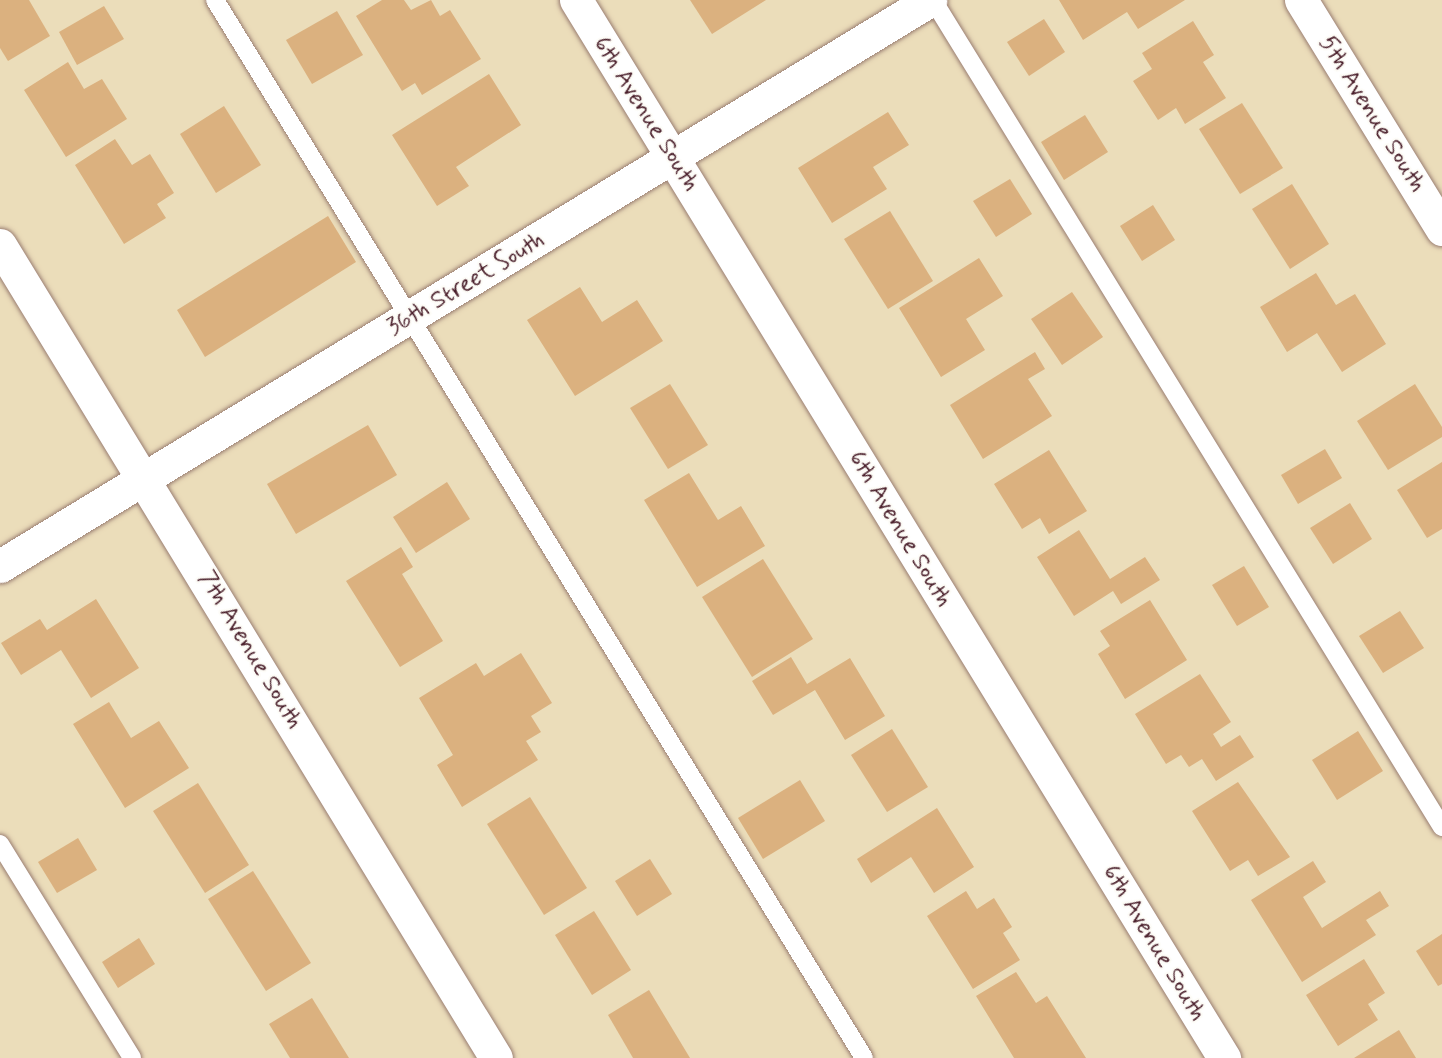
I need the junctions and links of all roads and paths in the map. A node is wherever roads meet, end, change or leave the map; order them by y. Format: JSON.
{"nodes":[{"id":1,"x":214,"y":0,"type":"edge"},
{"id":2,"x":576,"y":0,"type":"edge"},
{"id":3,"x":932,"y":0,"type":"edge"},
{"id":4,"x":1301,"y":0,"type":"edge"},
{"id":5,"x":674,"y":159,"type":"junction"},
{"id":6,"x":1442,"y":229,"type":"edge"},
{"id":7,"x":0,"y":245,"type":"edge"},
{"id":8,"x":411,"y":317,"type":"junction"},
{"id":9,"x":145,"y":477,"type":"junction"},
{"id":10,"x":0,"y":566,"type":"edge"},
{"id":11,"x":1442,"y":827,"type":"edge"},
{"id":12,"x":0,"y":844,"type":"edge"},
{"id":13,"x":132,"y":1058,"type":"edge"},
{"id":14,"x":496,"y":1058,"type":"edge"},
{"id":15,"x":864,"y":1058,"type":"edge"},
{"id":16,"x":1224,"y":1058,"type":"edge"}],
"edges":[{"from":1,"to":8,"type":"lane"},
{"from":2,"to":5,"type":"street","name":"6th Avenue South"},
{"from":3,"to":5,"type":"street","name":"36th Street South"},
{"from":3,"to":11,"type":"lane"},
{"from":4,"to":6,"type":"street","name":"5th Avenue South"},
{"from":5,"to":8,"type":"street","name":"36th Street South"},
{"from":5,"to":16,"type":"street","name":"6th Avenue South"},
{"from":7,"to":9,"type":"street","name":"7th Avenue South"},
{"from":8,"to":9,"type":"street","name":"36th Street South"},
{"from":8,"to":15,"type":"lane"},
{"from":9,"to":10,"type":"street","name":"36th Street South"},
{"from":9,"to":14,"type":"street","name":"7th Avenue South"},
{"from":12,"to":13,"type":"lane"}]}
